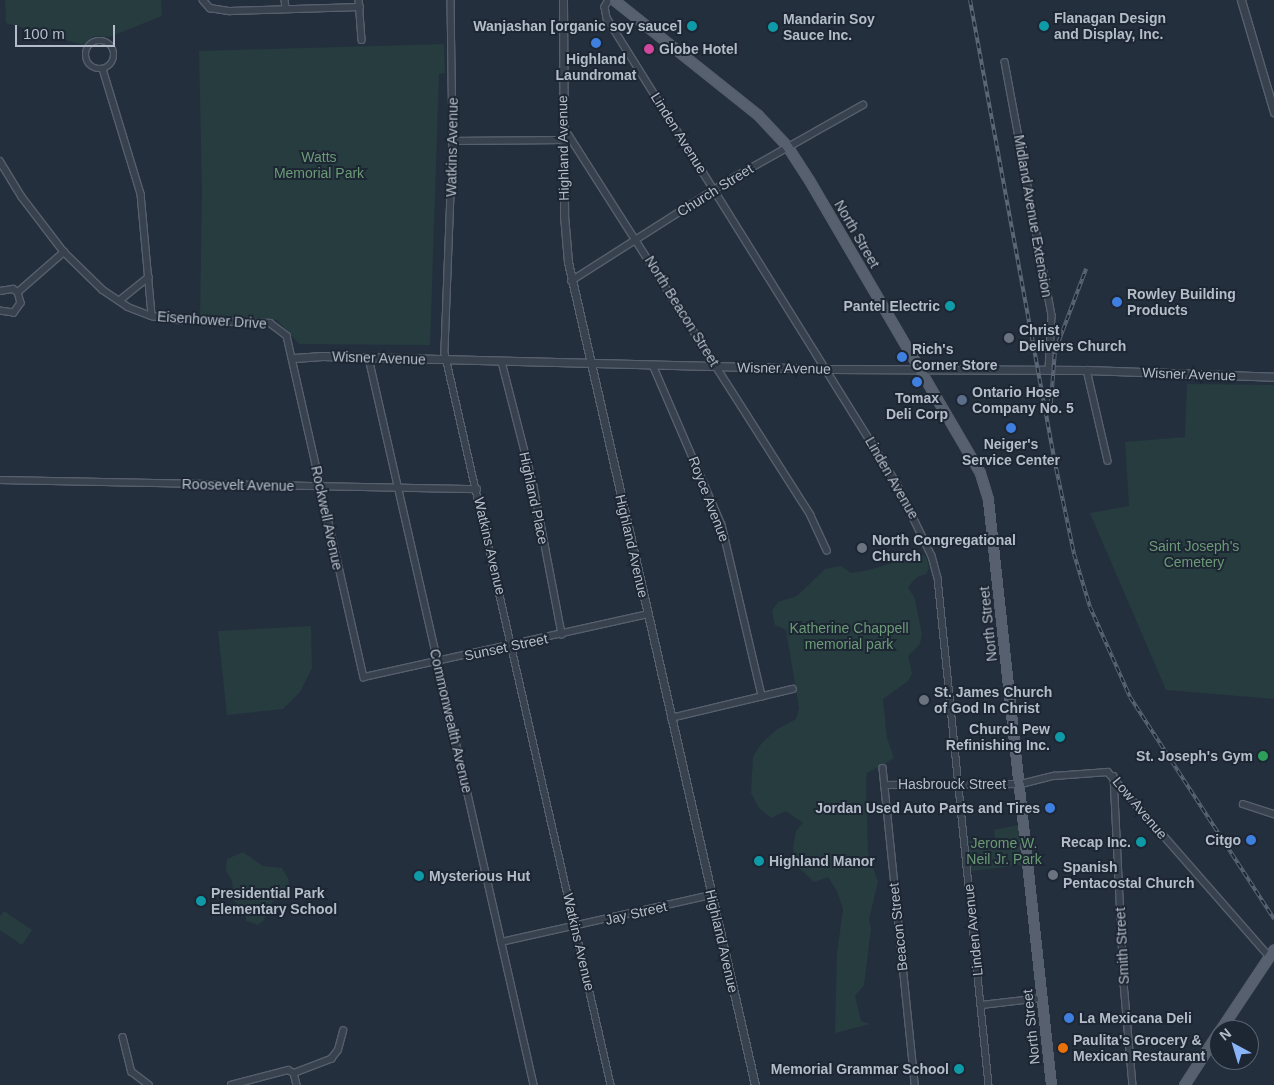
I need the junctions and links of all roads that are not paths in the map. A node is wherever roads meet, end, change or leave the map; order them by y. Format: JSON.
{"nodes":[{"id":1,"x":203,"y":0,"type":"edge"},
{"id":2,"x":285,"y":0,"type":"edge"},
{"id":3,"x":452,"y":0,"type":"edge"},
{"id":4,"x":563,"y":0,"type":"edge"},
{"id":5,"x":609,"y":0,"type":"edge"},
{"id":6,"x":614,"y":0,"type":"edge"},
{"id":7,"x":1241,"y":0,"type":"edge"},
{"id":8,"x":360,"y":3,"type":"edge"},
{"id":9,"x":627,"y":7,"type":"edge"},
{"id":10,"x":286,"y":8,"type":"junction"},
{"id":11,"x":362,"y":40,"type":"dead end"},
{"id":12,"x":1005,"y":62,"type":"dead end"},
{"id":13,"x":103,"y":69,"type":"junction"},
{"id":14,"x":863,"y":105,"type":"dead end"},
{"id":15,"x":1274,"y":112,"type":"edge"},
{"id":16,"x":563,"y":126,"type":"junction"},
{"id":17,"x":564,"y":140,"type":"junction"},
{"id":18,"x":453,"y":141,"type":"junction"},
{"id":19,"x":787,"y":146,"type":"junction"},
{"id":20,"x":0,"y":161,"type":"edge"},
{"id":21,"x":714,"y":190,"type":"junction"},
{"id":22,"x":637,"y":239,"type":"junction"},
{"id":23,"x":64,"y":252,"type":"junction"},
{"id":24,"x":149,"y":277,"type":"junction"},
{"id":25,"x":571,"y":281,"type":"junction"},
{"id":26,"x":0,"y":291,"type":"edge"},
{"id":27,"x":18,"y":292,"type":"junction"},
{"id":28,"x":119,"y":301,"type":"junction"},
{"id":29,"x":0,"y":311,"type":"edge"},
{"id":30,"x":152,"y":316,"type":"junction"},
{"id":31,"x":294,"y":358,"type":"junction"},
{"id":32,"x":369,"y":358,"type":"junction"},
{"id":33,"x":448,"y":360,"type":"junction"},
{"id":34,"x":502,"y":362,"type":"junction"},
{"id":35,"x":590,"y":363,"type":"junction"},
{"id":36,"x":653,"y":365,"type":"junction"},
{"id":37,"x":716,"y":366,"type":"junction"},
{"id":38,"x":920,"y":368,"type":"junction"},
{"id":39,"x":826,"y":369,"type":"junction"},
{"id":40,"x":1049,"y":370,"type":"junction"},
{"id":41,"x":1087,"y":370,"type":"junction"},
{"id":42,"x":1274,"y":377,"type":"edge"},
{"id":43,"x":1108,"y":461,"type":"dead end"},
{"id":44,"x":0,"y":480,"type":"edge"},
{"id":45,"x":320,"y":487,"type":"junction"},
{"id":46,"x":398,"y":488,"type":"junction"},
{"id":47,"x":477,"y":489,"type":"junction"},
{"id":48,"x":827,"y":550,"type":"dead end"},
{"id":49,"x":648,"y":614,"type":"junction"},
{"id":50,"x":562,"y":634,"type":"junction"},
{"id":51,"x":512,"y":645,"type":"junction"},
{"id":52,"x":438,"y":662,"type":"junction"},
{"id":53,"x":364,"y":677,"type":"joint"},
{"id":54,"x":793,"y":689,"type":"dead end"},
{"id":55,"x":762,"y":696,"type":"junction"},
{"id":56,"x":671,"y":718,"type":"junction"},
{"id":57,"x":882,"y":768,"type":"dead end"},
{"id":58,"x":1114,"y":776,"type":"junction"},
{"id":59,"x":957,"y":782,"type":"junction"},
{"id":60,"x":1021,"y":784,"type":"junction"},
{"id":61,"x":884,"y":785,"type":"junction"},
{"id":62,"x":1243,"y":804,"type":"dead end"},
{"id":63,"x":1274,"y":814,"type":"edge"},
{"id":64,"x":712,"y":895,"type":"junction"},
{"id":65,"x":576,"y":927,"type":"junction"},
{"id":66,"x":501,"y":942,"type":"junction"},
{"id":67,"x":1272,"y":952,"type":"edge"},
{"id":68,"x":1042,"y":998,"type":"junction"},
{"id":69,"x":982,"y":1005,"type":"junction"},
{"id":70,"x":1226,"y":1020,"type":"edge"},
{"id":71,"x":343,"y":1031,"type":"dead end"},
{"id":72,"x":123,"y":1037,"type":"dead end"},
{"id":73,"x":1209,"y":1048,"type":"edge"},
{"id":74,"x":294,"y":1074,"type":"junction"},
{"id":75,"x":1189,"y":1082,"type":"edge"},
{"id":76,"x":148,"y":1085,"type":"edge"},
{"id":77,"x":231,"y":1085,"type":"edge"},
{"id":78,"x":297,"y":1085,"type":"edge"},
{"id":79,"x":534,"y":1085,"type":"edge"},
{"id":80,"x":611,"y":1085,"type":"edge"},
{"id":81,"x":755,"y":1085,"type":"edge"},
{"id":82,"x":915,"y":1085,"type":"edge"},
{"id":83,"x":989,"y":1085,"type":"edge"},
{"id":84,"x":1051,"y":1085,"type":"edge"},
{"id":85,"x":1133,"y":1085,"type":"edge"}],
"edges":[{"from":1,"to":10,"type":"street"},
{"from":2,"to":10,"type":"street"},
{"from":3,"to":18,"type":"street","name":"Watkins Avenue"},
{"from":4,"to":16,"type":"street","name":"Highland Avenue"},
{"from":5,"to":21,"type":"street","name":"Linden Avenue"},
{"from":6,"to":9,"type":"main road","name":"North Street"},
{"from":7,"to":15,"type":"street"},
{"from":8,"to":10,"type":"street"},
{"from":8,"to":11,"type":"street"},
{"from":9,"to":19,"type":"main road","name":"North Street"},
{"from":12,"to":40,"type":"street","name":"Midland Avenue Extension"},
{"from":13,"to":13,"type":"street"},
{"from":13,"to":24,"type":"street"},
{"from":14,"to":19,"type":"street","name":"Church Street"},
{"from":16,"to":17,"type":"street","name":"Highland Avenue"},
{"from":16,"to":22,"type":"street","name":"North Beacon Street"},
{"from":17,"to":18,"type":"street"},
{"from":17,"to":25,"type":"street","name":"Highland Avenue"},
{"from":18,"to":33,"type":"street","name":"Watkins Avenue"},
{"from":19,"to":21,"type":"street","name":"Church Street"},
{"from":19,"to":38,"type":"main road","name":"North Street"},
{"from":20,"to":23,"type":"street","name":"Eisenhower Drive"},
{"from":21,"to":22,"type":"street","name":"Church Street"},
{"from":21,"to":39,"type":"street","name":"Linden Avenue"},
{"from":22,"to":25,"type":"street","name":"Church Street"},
{"from":22,"to":37,"type":"street","name":"North Beacon Street"},
{"from":23,"to":27,"type":"street"},
{"from":23,"to":28,"type":"street","name":"Eisenhower Drive"},
{"from":24,"to":28,"type":"street"},
{"from":24,"to":30,"type":"street"},
{"from":25,"to":35,"type":"street","name":"Highland Avenue"},
{"from":26,"to":27,"type":"street"},
{"from":27,"to":29,"type":"street"},
{"from":28,"to":30,"type":"street","name":"Eisenhower Drive"},
{"from":30,"to":31,"type":"street","name":"Eisenhower Drive"},
{"from":31,"to":32,"type":"street","name":"Wisner Avenue"},
{"from":31,"to":45,"type":"street","name":"Rockwell Avenue"},
{"from":32,"to":33,"type":"street","name":"Wisner Avenue"},
{"from":32,"to":46,"type":"street","name":"Commonwealth Avenue"},
{"from":33,"to":34,"type":"street","name":"Wisner Avenue"},
{"from":33,"to":47,"type":"street","name":"Watkins Avenue"},
{"from":34,"to":35,"type":"street","name":"Wisner Avenue"},
{"from":34,"to":50,"type":"street","name":"Highland Place"},
{"from":35,"to":36,"type":"street","name":"Wisner Avenue"},
{"from":35,"to":49,"type":"street","name":"Highland Avenue"},
{"from":36,"to":37,"type":"street","name":"Wisner Avenue"},
{"from":36,"to":55,"type":"street","name":"Royce Avenue"},
{"from":37,"to":39,"type":"street","name":"Wisner Avenue"},
{"from":37,"to":48,"type":"street","name":"North Beacon Street"},
{"from":38,"to":39,"type":"street","name":"Wisner Avenue"},
{"from":38,"to":40,"type":"street","name":"Wisner Avenue"},
{"from":38,"to":60,"type":"main road","name":"North Street"},
{"from":39,"to":59,"type":"street","name":"Linden Avenue"},
{"from":40,"to":41,"type":"street","name":"Wisner Avenue"},
{"from":41,"to":42,"type":"street","name":"Wisner Avenue"},
{"from":41,"to":43,"type":"street"},
{"from":44,"to":45,"type":"street","name":"Roosevelt Avenue"},
{"from":45,"to":46,"type":"street","name":"Roosevelt Avenue"},
{"from":45,"to":53,"type":"street","name":"Rockwell Avenue"},
{"from":46,"to":47,"type":"street","name":"Roosevelt Avenue"},
{"from":46,"to":52,"type":"street","name":"Commonwealth Avenue"},
{"from":47,"to":51,"type":"street","name":"Watkins Avenue"},
{"from":49,"to":50,"type":"street","name":"Sunset Street"},
{"from":49,"to":56,"type":"street","name":"Highland Avenue"},
{"from":50,"to":51,"type":"street","name":"Sunset Street"},
{"from":51,"to":52,"type":"street","name":"Sunset Street"},
{"from":51,"to":65,"type":"street","name":"Watkins Avenue"},
{"from":52,"to":53,"type":"street","name":"Sunset Street"},
{"from":52,"to":66,"type":"street","name":"Commonwealth Avenue"},
{"from":54,"to":55,"type":"street"},
{"from":55,"to":56,"type":"street"},
{"from":56,"to":64,"type":"street","name":"Highland Avenue"},
{"from":57,"to":61,"type":"street","name":"Beacon Street"},
{"from":58,"to":60,"type":"street","name":"Low Avenue"},
{"from":58,"to":67,"type":"street","name":"Low Avenue"},
{"from":58,"to":85,"type":"street","name":"Smith Street"},
{"from":59,"to":60,"type":"street","name":"Hasbrouck Street"},
{"from":59,"to":61,"type":"street","name":"Hasbrouck Street"},
{"from":59,"to":69,"type":"street","name":"Linden Avenue"},
{"from":60,"to":68,"type":"main road","name":"North Street"},
{"from":61,"to":82,"type":"street","name":"Beacon Street"},
{"from":62,"to":63,"type":"street"},
{"from":64,"to":65,"type":"street","name":"Jay Street"},
{"from":64,"to":81,"type":"street","name":"Highland Avenue"},
{"from":65,"to":66,"type":"street","name":"Jay Street"},
{"from":65,"to":80,"type":"street","name":"Watkins Avenue"},
{"from":66,"to":79,"type":"street","name":"Commonwealth Avenue"},
{"from":67,"to":70,"type":"main road"},
{"from":68,"to":69,"type":"street"},
{"from":68,"to":84,"type":"main road","name":"North Street"},
{"from":69,"to":83,"type":"street","name":"Linden Avenue"},
{"from":71,"to":74,"type":"street"},
{"from":72,"to":76,"type":"street"},
{"from":73,"to":75,"type":"main road"},
{"from":74,"to":77,"type":"street"},
{"from":74,"to":78,"type":"street"}]}
